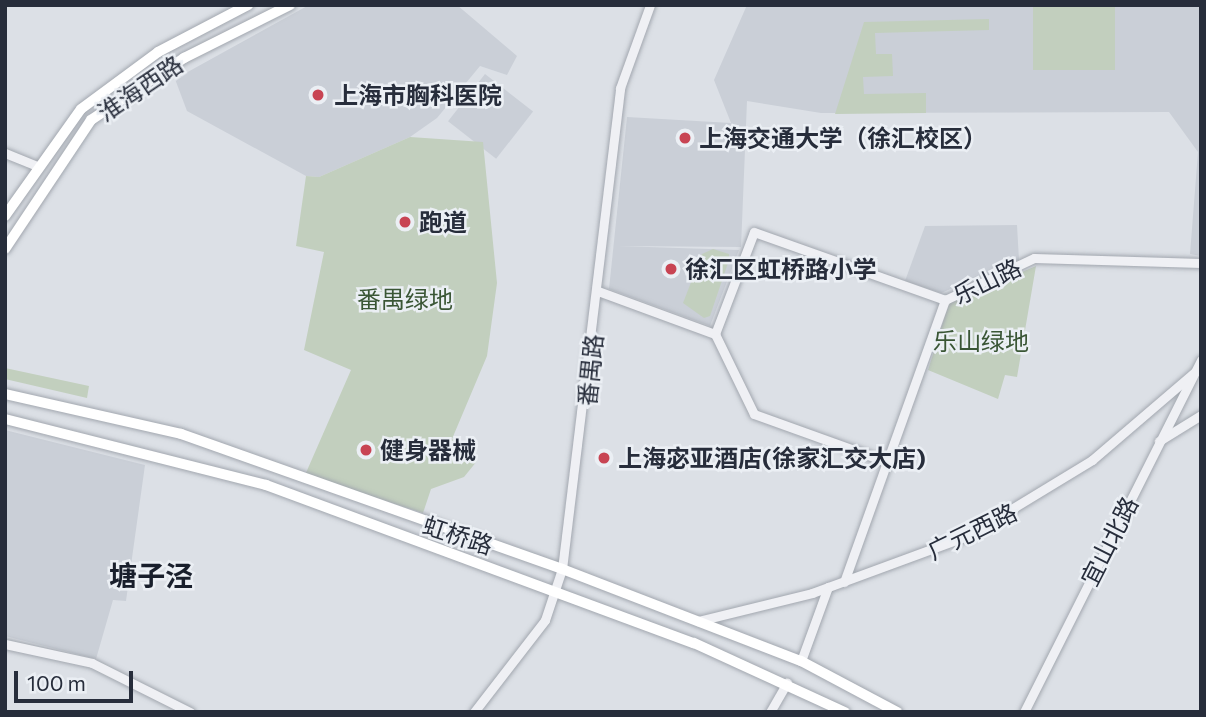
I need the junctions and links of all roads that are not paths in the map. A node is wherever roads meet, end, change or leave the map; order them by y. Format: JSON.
{"nodes":[{"id":1,"x":248,"y":5,"type":"edge"},
{"id":2,"x":289,"y":5,"type":"edge"},
{"id":3,"x":650,"y":5,"type":"edge"},
{"id":4,"x":5,"y":153,"type":"edge"},
{"id":5,"x":37,"y":166,"type":"junction"},
{"id":6,"x":5,"y":216,"type":"edge"},
{"id":7,"x":5,"y":249,"type":"edge"},
{"id":8,"x":1201,"y":263,"type":"edge"},
{"id":9,"x":598,"y":291,"type":"junction"},
{"id":10,"x":945,"y":300,"type":"junction"},
{"id":11,"x":715,"y":334,"type":"junction"},
{"id":12,"x":1201,"y":360,"type":"edge"},
{"id":13,"x":1196,"y":371,"type":"junction"},
{"id":14,"x":5,"y":394,"type":"edge"},
{"id":15,"x":1201,"y":415,"type":"edge"},
{"id":16,"x":5,"y":419,"type":"edge"},
{"id":17,"x":1158,"y":442,"type":"junction"},
{"id":18,"x":887,"y":462,"type":"junction"},
{"id":19,"x":562,"y":569,"type":"junction"},
{"id":20,"x":844,"y":582,"type":"junction"},
{"id":21,"x":828,"y":587,"type":"junction"},
{"id":22,"x":555,"y":594,"type":"junction"},
{"id":23,"x":698,"y":621,"type":"junction"},
{"id":24,"x":5,"y":644,"type":"edge"},
{"id":25,"x":801,"y":661,"type":"junction"},
{"id":26,"x":786,"y":682,"type":"junction"},
{"id":27,"x":190,"y":712,"type":"edge"},
{"id":28,"x":474,"y":712,"type":"edge"},
{"id":29,"x":770,"y":712,"type":"edge"},
{"id":30,"x":845,"y":712,"type":"edge"},
{"id":31,"x":897,"y":712,"type":"edge"},
{"id":32,"x":1024,"y":712,"type":"edge"}],
"edges":[{"from":1,"to":5,"type":"main road","name":"淮海西路"},
{"from":2,"to":7,"type":"main road","name":"淮海西路"},
{"from":3,"to":9,"type":"street","name":"番禺路"},
{"from":4,"to":5,"type":"street"},
{"from":5,"to":6,"type":"main road","name":"淮海西路"},
{"from":8,"to":10,"type":"street","name":"乐山路"},
{"from":9,"to":11,"type":"street"},
{"from":9,"to":19,"type":"street","name":"番禺路"},
{"from":10,"to":11,"type":"street"},
{"from":10,"to":18,"type":"street","name":"乐山路"},
{"from":11,"to":18,"type":"street"},
{"from":12,"to":13,"type":"street"},
{"from":13,"to":17,"type":"street","name":"宜山北路"},
{"from":13,"to":20,"type":"street","name":"广元西路"},
{"from":14,"to":19,"type":"main road","name":"虹桥路"},
{"from":15,"to":17,"type":"street"},
{"from":16,"to":22,"type":"main road","name":"虹桥路"},
{"from":17,"to":32,"type":"street","name":"宜山北路"},
{"from":18,"to":20,"type":"street","name":"乐山路"},
{"from":19,"to":22,"type":"street","name":"番禺路"},
{"from":19,"to":23,"type":"main road","name":"虹桥路"},
{"from":20,"to":21,"type":"street","name":"广元西路"},
{"from":21,"to":23,"type":"street","name":"广元西路"},
{"from":21,"to":25,"type":"street"},
{"from":22,"to":26,"type":"main road","name":"虹桥路"},
{"from":22,"to":28,"type":"street","name":"番禺路"},
{"from":23,"to":25,"type":"main road","name":"虹桥路"},
{"from":24,"to":27,"type":"street"},
{"from":25,"to":31,"type":"main road","name":"虹桥路"},
{"from":26,"to":29,"type":"street"},
{"from":26,"to":30,"type":"main road","name":"虹桥路"}]}
